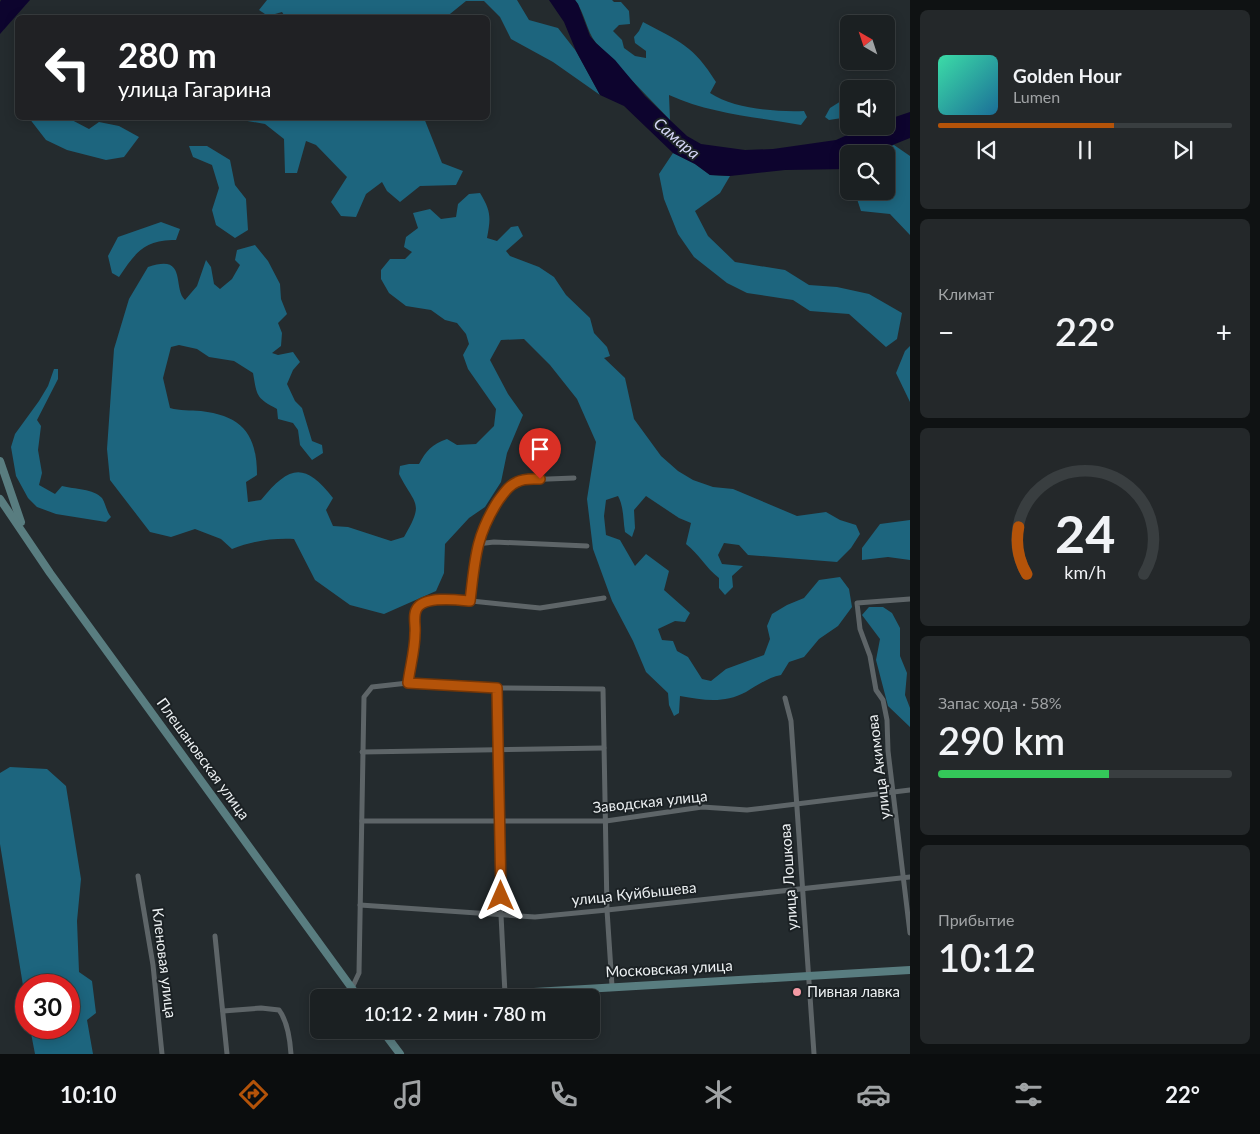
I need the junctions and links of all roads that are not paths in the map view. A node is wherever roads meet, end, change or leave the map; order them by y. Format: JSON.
{"nodes":[{"id":1,"x":0,"y":461,"type":"edge"},
{"id":2,"x":574,"y":478,"type":"dead end"},
{"id":3,"x":0,"y":499,"type":"edge"},
{"id":4,"x":26,"y":536,"type":"junction"},
{"id":5,"x":477,"y":544,"type":"junction"},
{"id":6,"x":587,"y":546,"type":"dead end"},
{"id":7,"x":604,"y":598,"type":"dead end"},
{"id":8,"x":910,"y":599,"type":"edge"},
{"id":9,"x":470,"y":601,"type":"junction"},
{"id":10,"x":408,"y":683,"type":"junction"},
{"id":11,"x":497,"y":688,"type":"junction"},
{"id":12,"x":784,"y":698,"type":"dead end"},
{"id":13,"x":604,"y":748,"type":"junction"},
{"id":14,"x":499,"y":751,"type":"junction"},
{"id":15,"x":362,"y":752,"type":"junction"},
{"id":16,"x":910,"y":790,"type":"edge"},
{"id":17,"x":894,"y":792,"type":"junction"},
{"id":18,"x":797,"y":804,"type":"junction"},
{"id":19,"x":500,"y":820,"type":"junction"},
{"id":20,"x":362,"y":821,"type":"junction"},
{"id":21,"x":606,"y":821,"type":"junction"},
{"id":22,"x":138,"y":876,"type":"dead end"},
{"id":23,"x":907,"y":877,"type":"edge"},
{"id":24,"x":802,"y":889,"type":"junction"},
{"id":25,"x":360,"y":905,"type":"junction"},
{"id":26,"x":607,"y":910,"type":"junction"},
{"id":27,"x":501,"y":914,"type":"junction"},
{"id":28,"x":910,"y":932,"type":"edge"},
{"id":29,"x":215,"y":936,"type":"dead end"},
{"id":30,"x":910,"y":970,"type":"edge"},
{"id":31,"x":808,"y":976,"type":"junction"},
{"id":32,"x":612,"y":986,"type":"junction"},
{"id":33,"x":352,"y":988,"type":"joint"},
{"id":34,"x":505,"y":989,"type":"edge"},
{"id":35,"x":572,"y":989,"type":"edge"},
{"id":36,"x":223,"y":1011,"type":"junction"},
{"id":37,"x":389,"y":1039,"type":"edge"},
{"id":38,"x":162,"y":1054,"type":"edge"},
{"id":39,"x":228,"y":1054,"type":"edge"},
{"id":40,"x":291,"y":1054,"type":"edge"},
{"id":41,"x":400,"y":1054,"type":"edge"},
{"id":42,"x":814,"y":1054,"type":"edge"}],
"edges":[{"from":1,"to":4,"type":"main road"},
{"from":2,"to":5,"type":"street"},
{"from":3,"to":4,"type":"main road"},
{"from":4,"to":33,"type":"main road","name":"Плешановская улица"},
{"from":5,"to":6,"type":"street"},
{"from":5,"to":9,"type":"street"},
{"from":7,"to":9,"type":"street"},
{"from":8,"to":17,"type":"street","name":"улица Акимова"},
{"from":9,"to":10,"type":"street"},
{"from":10,"to":11,"type":"street"},
{"from":10,"to":15,"type":"street"},
{"from":11,"to":13,"type":"street"},
{"from":11,"to":14,"type":"street"},
{"from":12,"to":18,"type":"street","name":"улица Лошкова"},
{"from":13,"to":14,"type":"street"},
{"from":13,"to":21,"type":"street"},
{"from":14,"to":15,"type":"street"},
{"from":14,"to":19,"type":"street"},
{"from":15,"to":20,"type":"street"},
{"from":16,"to":17,"type":"street","name":"Заводская улица"},
{"from":17,"to":18,"type":"street","name":"Заводская улица"},
{"from":17,"to":23,"type":"street","name":"улица Акимова"},
{"from":18,"to":21,"type":"street","name":"Заводская улица"},
{"from":18,"to":24,"type":"street","name":"улица Лошкова"},
{"from":19,"to":20,"type":"street","name":"Заводская улица"},
{"from":19,"to":21,"type":"street","name":"Заводская улица"},
{"from":19,"to":27,"type":"street"},
{"from":20,"to":25,"type":"street"},
{"from":21,"to":26,"type":"street"},
{"from":22,"to":38,"type":"street","name":"Кленовая улица"},
{"from":23,"to":24,"type":"street","name":"улица Куйбышева"},
{"from":23,"to":28,"type":"street","name":"улица Акимова"},
{"from":24,"to":26,"type":"street","name":"улица Куйбышева"},
{"from":24,"to":31,"type":"street","name":"улица Лошкова"},
{"from":25,"to":27,"type":"street","name":"улица Куйбышева"},
{"from":25,"to":33,"type":"street"},
{"from":26,"to":27,"type":"street","name":"улица Куйбышева"},
{"from":26,"to":32,"type":"street"},
{"from":27,"to":34,"type":"street"},
{"from":29,"to":36,"type":"street"},
{"from":30,"to":31,"type":"main road","name":"Московская улица"},
{"from":31,"to":32,"type":"main road","name":"Московская улица"},
{"from":31,"to":42,"type":"street","name":"улица Лошкова"},
{"from":32,"to":35,"type":"main road","name":"Московская улица"},
{"from":36,"to":39,"type":"street"},
{"from":36,"to":40,"type":"street"},
{"from":37,"to":41,"type":"main road"}]}
